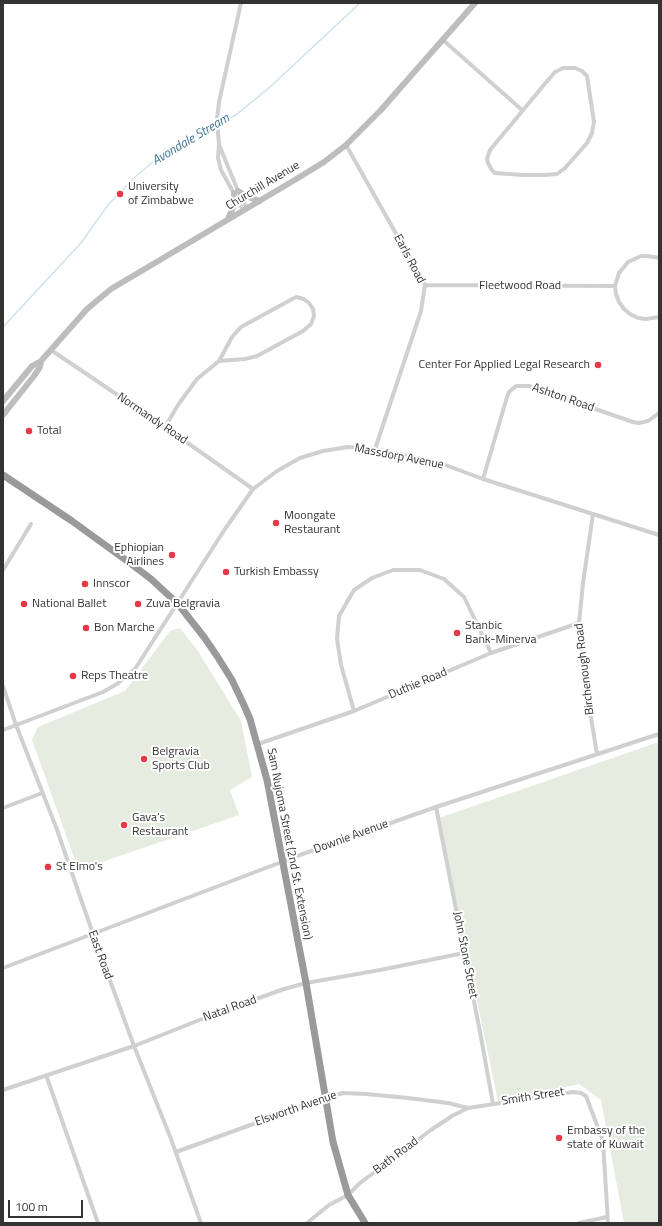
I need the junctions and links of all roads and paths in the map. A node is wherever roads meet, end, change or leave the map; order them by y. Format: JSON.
{"nodes":[{"id":1,"x":241,"y":3,"type":"edge"},
{"id":2,"x":475,"y":3,"type":"edge"},
{"id":3,"x":443,"y":40,"type":"junction"},
{"id":4,"x":522,"y":110,"type":"junction"},
{"id":5,"x":346,"y":144,"type":"junction"},
{"id":6,"x":236,"y":192,"type":"junction"},
{"id":7,"x":260,"y":201,"type":"junction"},
{"id":8,"x":245,"y":209,"type":"junction"},
{"id":9,"x":227,"y":220,"type":"junction"},
{"id":10,"x":659,"y":258,"type":"edge"},
{"id":11,"x":424,"y":285,"type":"junction"},
{"id":12,"x":616,"y":286,"type":"junction"},
{"id":13,"x":659,"y":317,"type":"edge"},
{"id":14,"x":51,"y":350,"type":"junction"},
{"id":15,"x":219,"y":360,"type":"junction"},
{"id":16,"x":41,"y":361,"type":"junction"},
{"id":17,"x":3,"y":401,"type":"edge"},
{"id":18,"x":659,"y":414,"type":"edge"},
{"id":19,"x":3,"y":415,"type":"edge"},
{"id":20,"x":165,"y":427,"type":"junction"},
{"id":21,"x":375,"y":449,"type":"junction"},
{"id":22,"x":3,"y":470,"type":"edge"},
{"id":23,"x":3,"y":475,"type":"edge"},
{"id":24,"x":3,"y":480,"type":"edge"},
{"id":25,"x":483,"y":480,"type":"junction"},
{"id":26,"x":11,"y":481,"type":"junction"},
{"id":27,"x":253,"y":489,"type":"junction"},
{"id":28,"x":593,"y":514,"type":"junction"},
{"id":29,"x":31,"y":524,"type":"dead end"},
{"id":30,"x":659,"y":535,"type":"edge"},
{"id":31,"x":3,"y":570,"type":"edge"},
{"id":32,"x":178,"y":604,"type":"junction"},
{"id":33,"x":579,"y":623,"type":"junction"},
{"id":34,"x":491,"y":654,"type":"junction"},
{"id":35,"x":3,"y":686,"type":"edge"},
{"id":36,"x":354,"y":711,"type":"junction"},
{"id":37,"x":16,"y":725,"type":"junction"},
{"id":38,"x":3,"y":730,"type":"edge"},
{"id":39,"x":659,"y":734,"type":"edge"},
{"id":40,"x":258,"y":744,"type":"junction"},
{"id":41,"x":598,"y":754,"type":"junction"},
{"id":42,"x":42,"y":793,"type":"junction"},
{"id":43,"x":436,"y":806,"type":"junction"},
{"id":44,"x":3,"y":808,"type":"edge"},
{"id":45,"x":283,"y":861,"type":"junction"},
{"id":46,"x":93,"y":934,"type":"junction"},
{"id":47,"x":464,"y":953,"type":"junction"},
{"id":48,"x":3,"y":968,"type":"edge"},
{"id":49,"x":306,"y":983,"type":"junction"},
{"id":50,"x":134,"y":1046,"type":"junction"},
{"id":51,"x":46,"y":1075,"type":"junction"},
{"id":52,"x":3,"y":1090,"type":"edge"},
{"id":53,"x":325,"y":1098,"type":"junction"},
{"id":54,"x":492,"y":1104,"type":"junction"},
{"id":55,"x":468,"y":1108,"type":"junction"},
{"id":56,"x":176,"y":1152,"type":"junction"},
{"id":57,"x":348,"y":1195,"type":"junction"},
{"id":58,"x":607,"y":1217,"type":"junction"},
{"id":59,"x":98,"y":1223,"type":"edge"},
{"id":60,"x":201,"y":1223,"type":"edge"},
{"id":61,"x":307,"y":1223,"type":"edge"},
{"id":62,"x":365,"y":1223,"type":"edge"},
{"id":63,"x":579,"y":1223,"type":"edge"},
{"id":64,"x":608,"y":1223,"type":"edge"}],
"edges":[{"from":1,"to":6,"type":"street"},
{"from":2,"to":3,"type":"main road","name":"Churchill Avenue"},
{"from":3,"to":4,"type":"street"},
{"from":3,"to":5,"type":"main road","name":"Churchill Avenue"},
{"from":4,"to":4,"type":"street"},
{"from":5,"to":7,"type":"main road","name":"Churchill Avenue"},
{"from":5,"to":11,"type":"street","name":"Earls Road"},
{"from":6,"to":7,"type":"main road"},
{"from":6,"to":8,"type":"street"},
{"from":6,"to":9,"type":"main road"},
{"from":7,"to":8,"type":"main road","name":"Churchill Avenue"},
{"from":8,"to":9,"type":"main road","name":"Churchill Avenue"},
{"from":9,"to":14,"type":"main road","name":"Churchill Avenue"},
{"from":10,"to":12,"type":"street"},
{"from":11,"to":12,"type":"street","name":"Fleetwood Road"},
{"from":11,"to":21,"type":"street","name":"Earls Road"},
{"from":12,"to":13,"type":"street"},
{"from":14,"to":16,"type":"main road","name":"Churchill Avenue"},
{"from":14,"to":20,"type":"street","name":"Normandy Road"},
{"from":15,"to":15,"type":"street"},
{"from":15,"to":20,"type":"street"},
{"from":16,"to":17,"type":"main road","name":"Churchill Avenue"},
{"from":16,"to":19,"type":"main road","name":"Churchill Avenue"},
{"from":18,"to":25,"type":"street","name":"Ashton Road"},
{"from":20,"to":27,"type":"street","name":"Normandy Road"},
{"from":21,"to":25,"type":"street","name":"Massdorp Avenue"},
{"from":21,"to":27,"type":"street","name":"Massdorp Avenue"},
{"from":22,"to":26,"type":"highway"},
{"from":23,"to":26,"type":"highway","name":"Sam Nujoma Street (2nd St. Extension)"},
{"from":24,"to":26,"type":"highway"},
{"from":25,"to":28,"type":"street","name":"Massdorp Avenue"},
{"from":26,"to":32,"type":"highway","name":"Sam Nujoma Street (2nd St. Extension)"},
{"from":27,"to":32,"type":"street","name":"Massdorp Avenue"},
{"from":28,"to":30,"type":"street","name":"Massdorp Avenue"},
{"from":28,"to":33,"type":"street","name":"Birchenough Road"},
{"from":29,"to":31,"type":"street"},
{"from":32,"to":37,"type":"street","name":"Massdorp Avenue"},
{"from":32,"to":40,"type":"highway","name":"Sam Nujoma Street (2nd St. Extension)"},
{"from":33,"to":34,"type":"street","name":"Duthie Road"},
{"from":33,"to":41,"type":"street","name":"Birchenough Road"},
{"from":34,"to":36,"type":"street","name":"Duthie Road"},
{"from":34,"to":36,"type":"street"},
{"from":35,"to":37,"type":"street","name":"East Road"},
{"from":36,"to":40,"type":"street","name":"Duthie Road"},
{"from":37,"to":38,"type":"street","name":"Massdorp Avenue"},
{"from":37,"to":42,"type":"street","name":"East Road"},
{"from":39,"to":41,"type":"street","name":"Downie Avenue"},
{"from":40,"to":45,"type":"highway","name":"Sam Nujoma Street (2nd St. Extension)"},
{"from":41,"to":43,"type":"street","name":"Downie Avenue"},
{"from":42,"to":44,"type":"street"},
{"from":42,"to":46,"type":"street","name":"East Road"},
{"from":43,"to":45,"type":"street","name":"Downie Avenue"},
{"from":43,"to":47,"type":"street","name":"John Stone Street"},
{"from":45,"to":46,"type":"street","name":"Downie Avenue"},
{"from":45,"to":49,"type":"highway","name":"Sam Nujoma Street (2nd St. Extension)"},
{"from":46,"to":48,"type":"street","name":"Downie Avenue"},
{"from":46,"to":50,"type":"street","name":"East Road"},
{"from":47,"to":49,"type":"street","name":"Natal Road"},
{"from":47,"to":54,"type":"street","name":"John Stone Street"},
{"from":49,"to":50,"type":"street","name":"Natal Road"},
{"from":49,"to":53,"type":"highway","name":"Sam Nujoma Street (2nd St. Extension)"},
{"from":50,"to":51,"type":"street","name":"Natal Road"},
{"from":50,"to":56,"type":"street","name":"East Road"},
{"from":51,"to":52,"type":"street","name":"Natal Road"},
{"from":51,"to":59,"type":"street"},
{"from":53,"to":55,"type":"street","name":"Elsworth Avenue"},
{"from":53,"to":56,"type":"street","name":"Elsworth Avenue"},
{"from":53,"to":57,"type":"highway","name":"Sam Nujoma Street (2nd St. Extension)"},
{"from":54,"to":55,"type":"street","name":"Bath Road"},
{"from":54,"to":58,"type":"street","name":"Smith Street"},
{"from":55,"to":57,"type":"street","name":"Bath Road"},
{"from":56,"to":60,"type":"street","name":"East Road"},
{"from":57,"to":61,"type":"street","name":"Bath Road"},
{"from":57,"to":62,"type":"highway","name":"Sam Nujoma Street (2nd St. Extension)"},
{"from":58,"to":63,"type":"street"},
{"from":58,"to":64,"type":"street","name":"Smith Street"}]}
